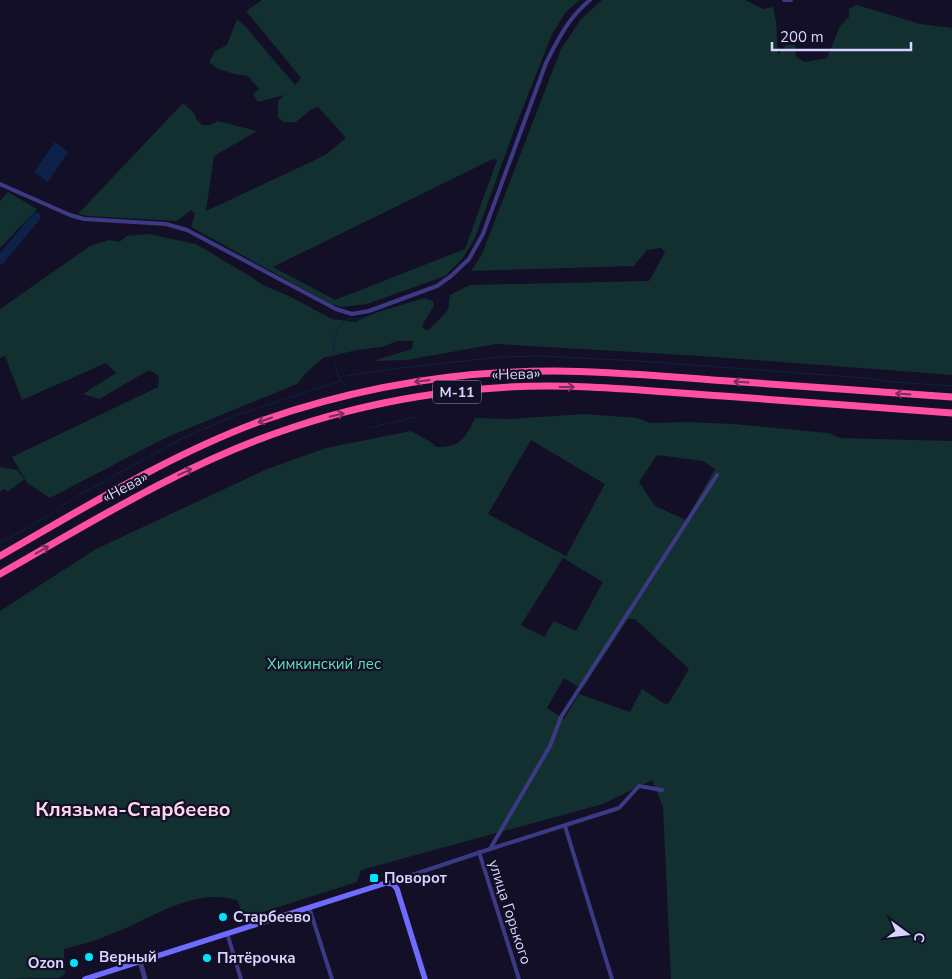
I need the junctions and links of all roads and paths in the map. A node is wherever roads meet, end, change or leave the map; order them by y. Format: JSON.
{"nodes":[{"id":1,"x":590,"y":0,"type":"edge"},
{"id":2,"x":784,"y":0,"type":"edge"},
{"id":3,"x":791,"y":1,"type":"edge"},
{"id":4,"x":0,"y":184,"type":"edge"},
{"id":5,"x":952,"y":397,"type":"edge"},
{"id":6,"x":952,"y":413,"type":"edge"},
{"id":7,"x":717,"y":475,"type":"dead end"},
{"id":8,"x":0,"y":556,"type":"edge"},
{"id":9,"x":0,"y":574,"type":"edge"},
{"id":10,"x":662,"y":790,"type":"dead end"},
{"id":11,"x":565,"y":826,"type":"junction"},
{"id":12,"x":490,"y":849,"type":"junction"},
{"id":13,"x":479,"y":852,"type":"junction"},
{"id":14,"x":393,"y":884,"type":"junction"},
{"id":15,"x":309,"y":907,"type":"junction"},
{"id":16,"x":227,"y":933,"type":"junction"},
{"id":17,"x":140,"y":961,"type":"junction"},
{"id":18,"x":85,"y":979,"type":"edge"},
{"id":19,"x":146,"y":979,"type":"edge"},
{"id":20,"x":241,"y":979,"type":"edge"},
{"id":21,"x":332,"y":979,"type":"edge"},
{"id":22,"x":425,"y":979,"type":"edge"},
{"id":23,"x":519,"y":979,"type":"edge"},
{"id":24,"x":612,"y":979,"type":"edge"}],
"edges":[{"from":1,"to":4,"type":"street"},
{"from":2,"to":3,"type":"street"},
{"from":5,"to":8,"type":"highway","name":"«Нева»","number":"М-11","one_way":true},
{"from":9,"to":6,"type":"highway","name":"«Нева»","number":"М-11","one_way":true},
{"from":7,"to":12,"type":"street"},
{"from":10,"to":11,"type":"street"},
{"from":11,"to":12,"type":"street"},
{"from":11,"to":24,"type":"street"},
{"from":12,"to":13,"type":"street"},
{"from":13,"to":14,"type":"street"},
{"from":13,"to":23,"type":"street","name":"улица Горького"},
{"from":14,"to":15,"type":"main road"},
{"from":14,"to":22,"type":"main road"},
{"from":15,"to":16,"type":"main road"},
{"from":15,"to":21,"type":"street"},
{"from":16,"to":17,"type":"main road"},
{"from":16,"to":20,"type":"street"},
{"from":17,"to":18,"type":"main road"},
{"from":17,"to":19,"type":"street"}]}
